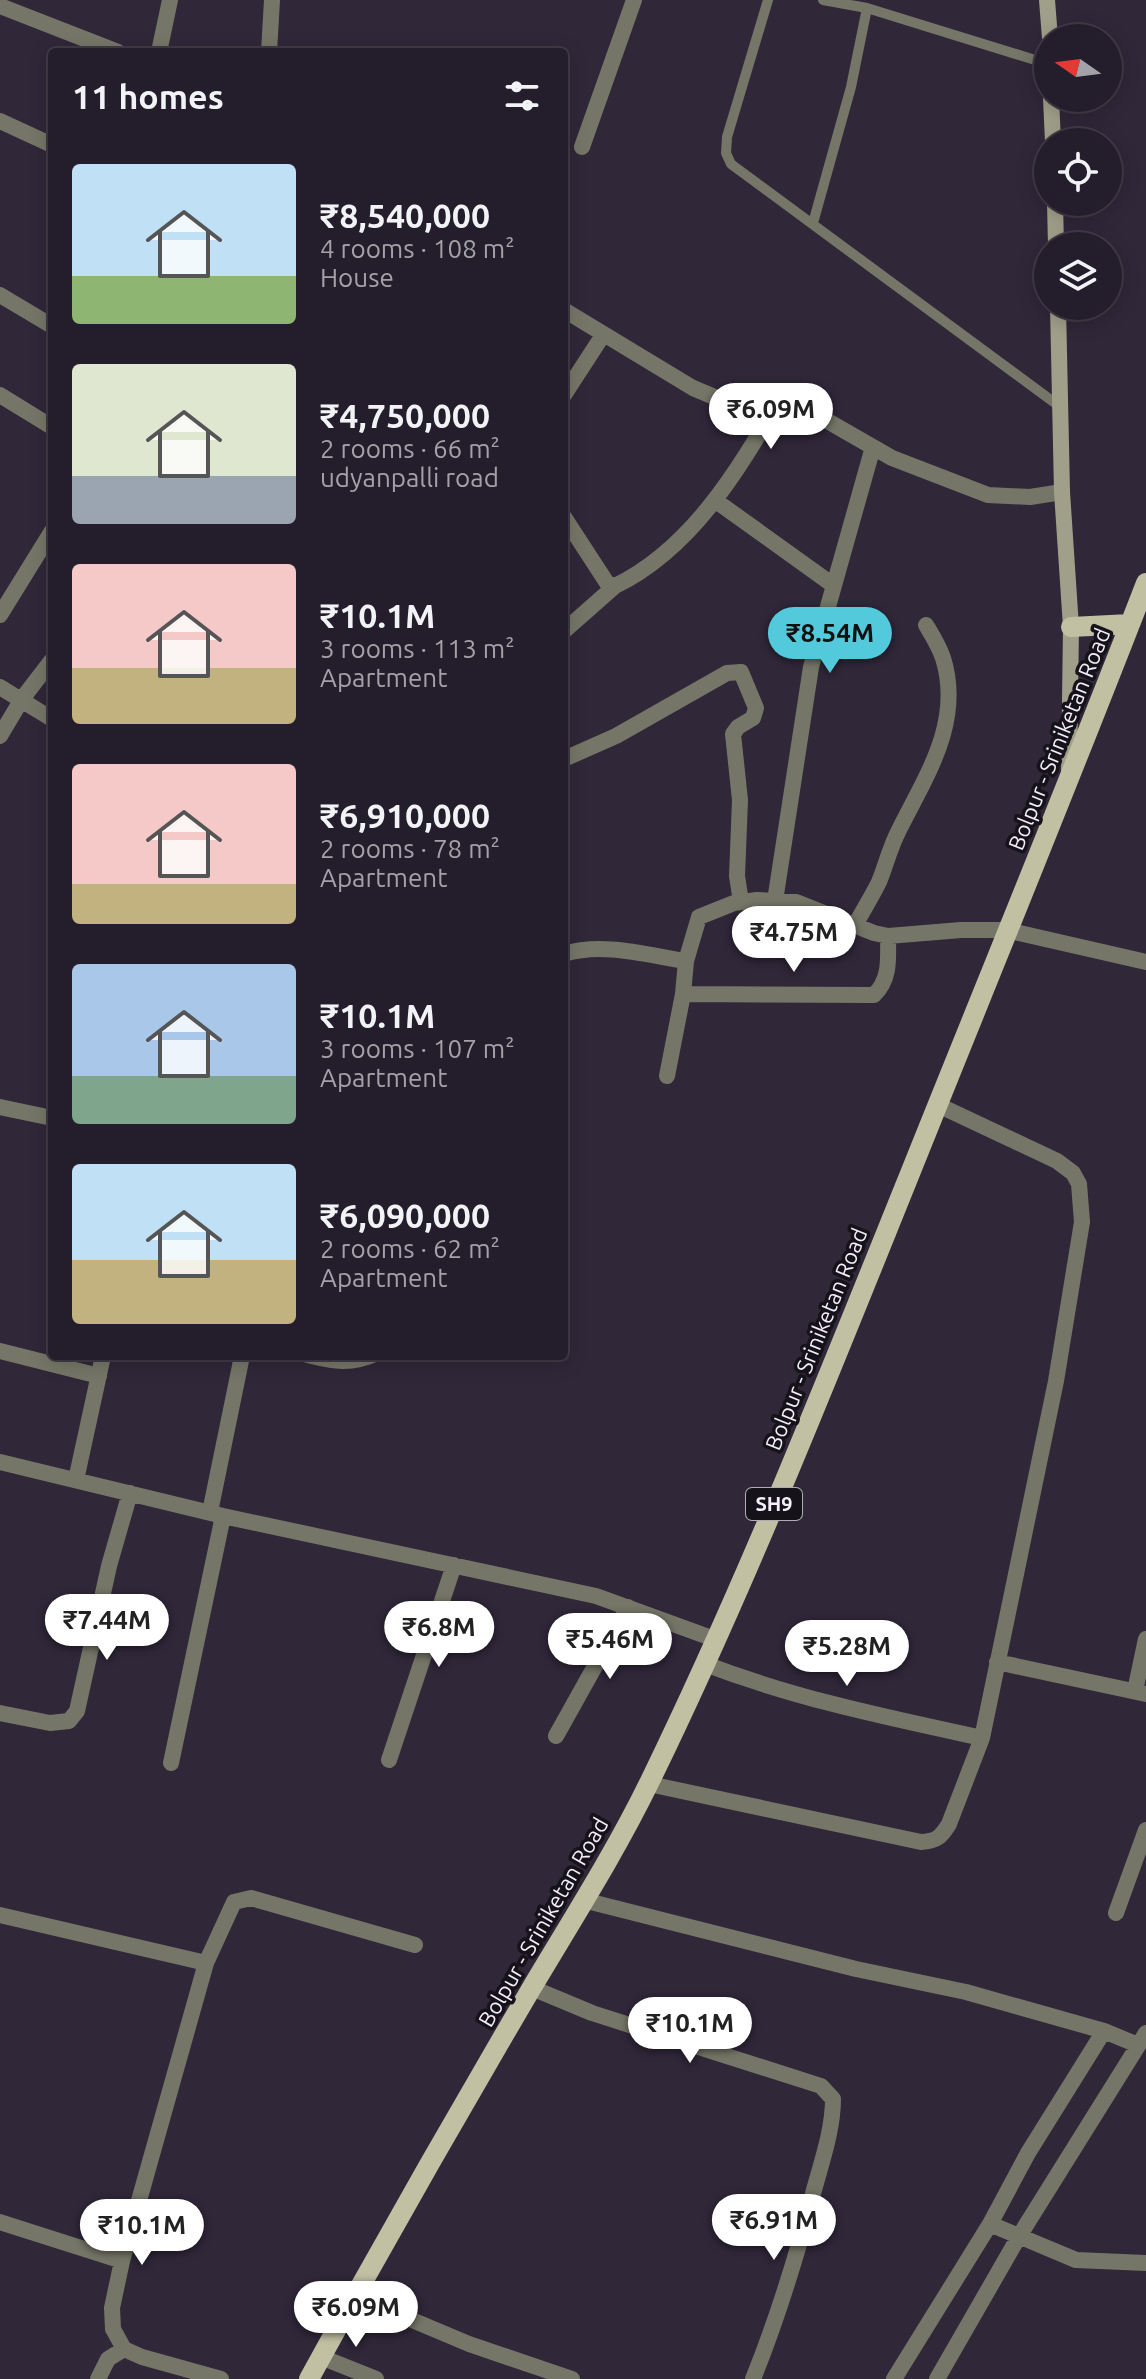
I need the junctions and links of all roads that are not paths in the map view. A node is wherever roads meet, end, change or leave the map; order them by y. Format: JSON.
{"nodes":[{"id":1,"x":170,"y":0,"type":"edge"},
{"id":2,"x":272,"y":0,"type":"edge"},
{"id":3,"x":634,"y":0,"type":"edge"},
{"id":4,"x":768,"y":0,"type":"edge"},
{"id":5,"x":823,"y":0,"type":"edge"},
{"id":6,"x":1047,"y":0,"type":"edge"},
{"id":7,"x":0,"y":6,"type":"edge"},
{"id":8,"x":867,"y":8,"type":"junction"},
{"id":9,"x":1049,"y":24,"type":"edge"},
{"id":10,"x":108,"y":48,"type":"edge"},
{"id":11,"x":160,"y":48,"type":"edge"},
{"id":12,"x":269,"y":48,"type":"edge"},
{"id":13,"x":1034,"y":60,"type":"edge"},
{"id":14,"x":0,"y":121,"type":"edge"},
{"id":15,"x":48,"y":143,"type":"edge"},
{"id":16,"x":582,"y":147,"type":"dead end"},
{"id":17,"x":813,"y":223,"type":"junction"},
{"id":18,"x":0,"y":295,"type":"edge"},
{"id":19,"x":568,"y":313,"type":"edge"},
{"id":20,"x":1058,"y":320,"type":"edge"},
{"id":21,"x":48,"y":324,"type":"edge"},
{"id":22,"x":603,"y":335,"type":"junction"},
{"id":23,"x":568,"y":389,"type":"edge"},
{"id":24,"x":0,"y":395,"type":"edge"},
{"id":25,"x":1059,"y":406,"type":"junction"},
{"id":26,"x":767,"y":419,"type":"junction"},
{"id":27,"x":48,"y":425,"type":"edge"},
{"id":28,"x":873,"y":447,"type":"junction"},
{"id":29,"x":1062,"y":492,"type":"junction"},
{"id":30,"x":716,"y":501,"type":"junction"},
{"id":31,"x":568,"y":523,"type":"edge"},
{"id":32,"x":48,"y":537,"type":"edge"},
{"id":33,"x":1146,"y":583,"type":"edge"},
{"id":34,"x":833,"y":585,"type":"junction"},
{"id":35,"x":615,"y":586,"type":"junction"},
{"id":36,"x":0,"y":615,"type":"edge"},
{"id":37,"x":1130,"y":624,"type":"junction"},
{"id":38,"x":926,"y":625,"type":"dead end"},
{"id":39,"x":568,"y":627,"type":"edge"},
{"id":40,"x":1071,"y":627,"type":"junction"},
{"id":41,"x":48,"y":665,"type":"edge"},
{"id":42,"x":0,"y":687,"type":"edge"},
{"id":43,"x":22,"y":699,"type":"junction"},
{"id":44,"x":48,"y":717,"type":"edge"},
{"id":45,"x":0,"y":736,"type":"edge"},
{"id":46,"x":568,"y":757,"type":"edge"},
{"id":47,"x":1069,"y":782,"type":"junction"},
{"id":48,"x":775,"y":901,"type":"junction"},
{"id":49,"x":741,"y":902,"type":"junction"},
{"id":50,"x":855,"y":925,"type":"junction"},
{"id":51,"x":1006,"y":930,"type":"junction"},
{"id":52,"x":888,"y":936,"type":"junction"},
{"id":53,"x":568,"y":953,"type":"edge"},
{"id":54,"x":686,"y":961,"type":"junction"},
{"id":55,"x":1146,"y":962,"type":"edge"},
{"id":56,"x":683,"y":994,"type":"junction"},
{"id":57,"x":667,"y":1076,"type":"dead end"},
{"id":58,"x":938,"y":1105,"type":"junction"},
{"id":59,"x":0,"y":1107,"type":"edge"},
{"id":60,"x":48,"y":1117,"type":"edge"},
{"id":61,"x":0,"y":1351,"type":"edge"},
{"id":62,"x":102,"y":1360,"type":"edge"},
{"id":63,"x":241,"y":1360,"type":"edge"},
{"id":64,"x":314,"y":1360,"type":"edge"},
{"id":65,"x":365,"y":1360,"type":"edge"},
{"id":66,"x":99,"y":1376,"type":"junction"},
{"id":67,"x":0,"y":1462,"type":"edge"},
{"id":68,"x":76,"y":1480,"type":"junction"},
{"id":69,"x":130,"y":1493,"type":"junction"},
{"id":70,"x":216,"y":1514,"type":"junction"},
{"id":71,"x":454,"y":1565,"type":"junction"},
{"id":72,"x":628,"y":1607,"type":"junction"},
{"id":73,"x":1146,"y":1639,"type":"edge"},
{"id":74,"x":717,"y":1640,"type":"junction"},
{"id":75,"x":997,"y":1662,"type":"junction"},
{"id":76,"x":705,"y":1664,"type":"junction"},
{"id":77,"x":1140,"y":1693,"type":"edge"},
{"id":78,"x":0,"y":1713,"type":"edge"},
{"id":79,"x":556,"y":1736,"type":"dead end"},
{"id":80,"x":982,"y":1738,"type":"junction"},
{"id":81,"x":389,"y":1760,"type":"dead end"},
{"id":82,"x":171,"y":1763,"type":"dead end"},
{"id":83,"x":649,"y":1784,"type":"junction"},
{"id":84,"x":1146,"y":1830,"type":"edge"},
{"id":85,"x":587,"y":1901,"type":"junction"},
{"id":86,"x":1116,"y":1913,"type":"dead end"},
{"id":87,"x":0,"y":1915,"type":"edge"},
{"id":88,"x":415,"y":1945,"type":"dead end"},
{"id":89,"x":206,"y":1963,"type":"junction"},
{"id":90,"x":532,"y":1988,"type":"junction"},
{"id":91,"x":1126,"y":2037,"type":"edge"},
{"id":92,"x":0,"y":2222,"type":"edge"},
{"id":93,"x":1005,"y":2232,"type":"junction"},
{"id":94,"x":122,"y":2261,"type":"junction"},
{"id":95,"x":1146,"y":2263,"type":"edge"},
{"id":96,"x":355,"y":2296,"type":"junction"},
{"id":97,"x":124,"y":2349,"type":"junction"},
{"id":98,"x":321,"y":2357,"type":"junction"},
{"id":99,"x":98,"y":2379,"type":"edge"},
{"id":100,"x":221,"y":2379,"type":"edge"},
{"id":101,"x":309,"y":2379,"type":"edge"},
{"id":102,"x":376,"y":2379,"type":"edge"},
{"id":103,"x":572,"y":2379,"type":"edge"},
{"id":104,"x":753,"y":2379,"type":"edge"},
{"id":105,"x":894,"y":2379,"type":"edge"},
{"id":106,"x":937,"y":2379,"type":"edge"}],
"edges":[{"from":1,"to":11,"type":"street"},
{"from":2,"to":12,"type":"street"},
{"from":3,"to":16,"type":"street"},
{"from":4,"to":17,"type":"lane"},
{"from":5,"to":8,"type":"lane"},
{"from":6,"to":9,"type":"street"},
{"from":7,"to":10,"type":"street"},
{"from":8,"to":13,"type":"lane"},
{"from":8,"to":17,"type":"lane"},
{"from":14,"to":15,"type":"street"},
{"from":17,"to":25,"type":"lane"},
{"from":18,"to":21,"type":"street"},
{"from":19,"to":22,"type":"street"},
{"from":20,"to":25,"type":"street"},
{"from":22,"to":23,"type":"street"},
{"from":22,"to":26,"type":"street"},
{"from":24,"to":27,"type":"street"},
{"from":25,"to":29,"type":"street"},
{"from":26,"to":28,"type":"street"},
{"from":26,"to":30,"type":"street"},
{"from":28,"to":29,"type":"street"},
{"from":28,"to":34,"type":"street"},
{"from":29,"to":40,"type":"street"},
{"from":30,"to":34,"type":"street"},
{"from":30,"to":35,"type":"street"},
{"from":31,"to":35,"type":"street"},
{"from":32,"to":36,"type":"street"},
{"from":33,"to":37,"type":"main road","name":"Bolpur - Sriniketan Road","number":"SH9"},
{"from":34,"to":48,"type":"street"},
{"from":35,"to":39,"type":"street"},
{"from":37,"to":40,"type":"main road"},
{"from":37,"to":47,"type":"main road","name":"Bolpur - Sriniketan Road","number":"SH9"},
{"from":38,"to":50,"type":"street"},
{"from":40,"to":47,"type":"street"},
{"from":41,"to":43,"type":"street"},
{"from":42,"to":43,"type":"street"},
{"from":43,"to":44,"type":"street"},
{"from":43,"to":45,"type":"street"},
{"from":46,"to":49,"type":"street"},
{"from":47,"to":51,"type":"main road","name":"Bolpur - Sriniketan Road","number":"SH9"},
{"from":48,"to":49,"type":"street"},
{"from":48,"to":50,"type":"street"},
{"from":49,"to":54,"type":"street"},
{"from":50,"to":52,"type":"street"},
{"from":51,"to":52,"type":"street"},
{"from":51,"to":55,"type":"street"},
{"from":51,"to":58,"type":"main road","name":"Bolpur - Sriniketan Road","number":"SH9"},
{"from":52,"to":56,"type":"street"},
{"from":53,"to":54,"type":"street"},
{"from":54,"to":56,"type":"street"},
{"from":56,"to":57,"type":"street"},
{"from":58,"to":74,"type":"main road","name":"Bolpur - Sriniketan Road","number":"SH9"},
{"from":58,"to":75,"type":"street"},
{"from":59,"to":60,"type":"street"},
{"from":61,"to":66,"type":"street"},
{"from":62,"to":66,"type":"street"},
{"from":63,"to":70,"type":"street"},
{"from":64,"to":65,"type":"lane"},
{"from":66,"to":68,"type":"street"},
{"from":67,"to":68,"type":"street"},
{"from":68,"to":69,"type":"street"},
{"from":69,"to":70,"type":"street"},
{"from":69,"to":78,"type":"street"},
{"from":70,"to":71,"type":"street"},
{"from":70,"to":82,"type":"street"},
{"from":71,"to":72,"type":"street"},
{"from":71,"to":81,"type":"street"},
{"from":72,"to":74,"type":"street"},
{"from":72,"to":79,"type":"street"},
{"from":73,"to":77,"type":"street"},
{"from":74,"to":76,"type":"main road","name":"Bolpur - Sriniketan Road","number":"SH9"},
{"from":75,"to":77,"type":"street"},
{"from":75,"to":80,"type":"street"},
{"from":76,"to":80,"type":"street"},
{"from":76,"to":83,"type":"main road","name":"Bolpur - Sriniketan Road","number":"SH9"},
{"from":80,"to":83,"type":"street"},
{"from":83,"to":85,"type":"main road","name":"Bolpur - Sriniketan Road","number":"SH9"},
{"from":84,"to":86,"type":"street"},
{"from":85,"to":90,"type":"main road","name":"Bolpur - Sriniketan Road","number":"SH9"},
{"from":85,"to":91,"type":"street"},
{"from":87,"to":89,"type":"street"},
{"from":88,"to":89,"type":"street"},
{"from":89,"to":94,"type":"street"},
{"from":90,"to":96,"type":"main road","name":"Bolpur - Sriniketan Road","number":"SH9"},
{"from":90,"to":104,"type":"street"},
{"from":91,"to":93,"type":"street"},
{"from":91,"to":93,"type":"street"},
{"from":92,"to":94,"type":"street"},
{"from":93,"to":95,"type":"street"},
{"from":93,"to":105,"type":"street"},
{"from":93,"to":106,"type":"street"},
{"from":94,"to":97,"type":"street"},
{"from":96,"to":98,"type":"main road","name":"Bolpur - Sriniketan Road","number":"SH9"},
{"from":96,"to":103,"type":"street"},
{"from":97,"to":99,"type":"street"},
{"from":97,"to":100,"type":"street"},
{"from":98,"to":101,"type":"main road","name":"Bolpur - Sriniketan Road","number":"SH9"},
{"from":98,"to":102,"type":"street"}]}
